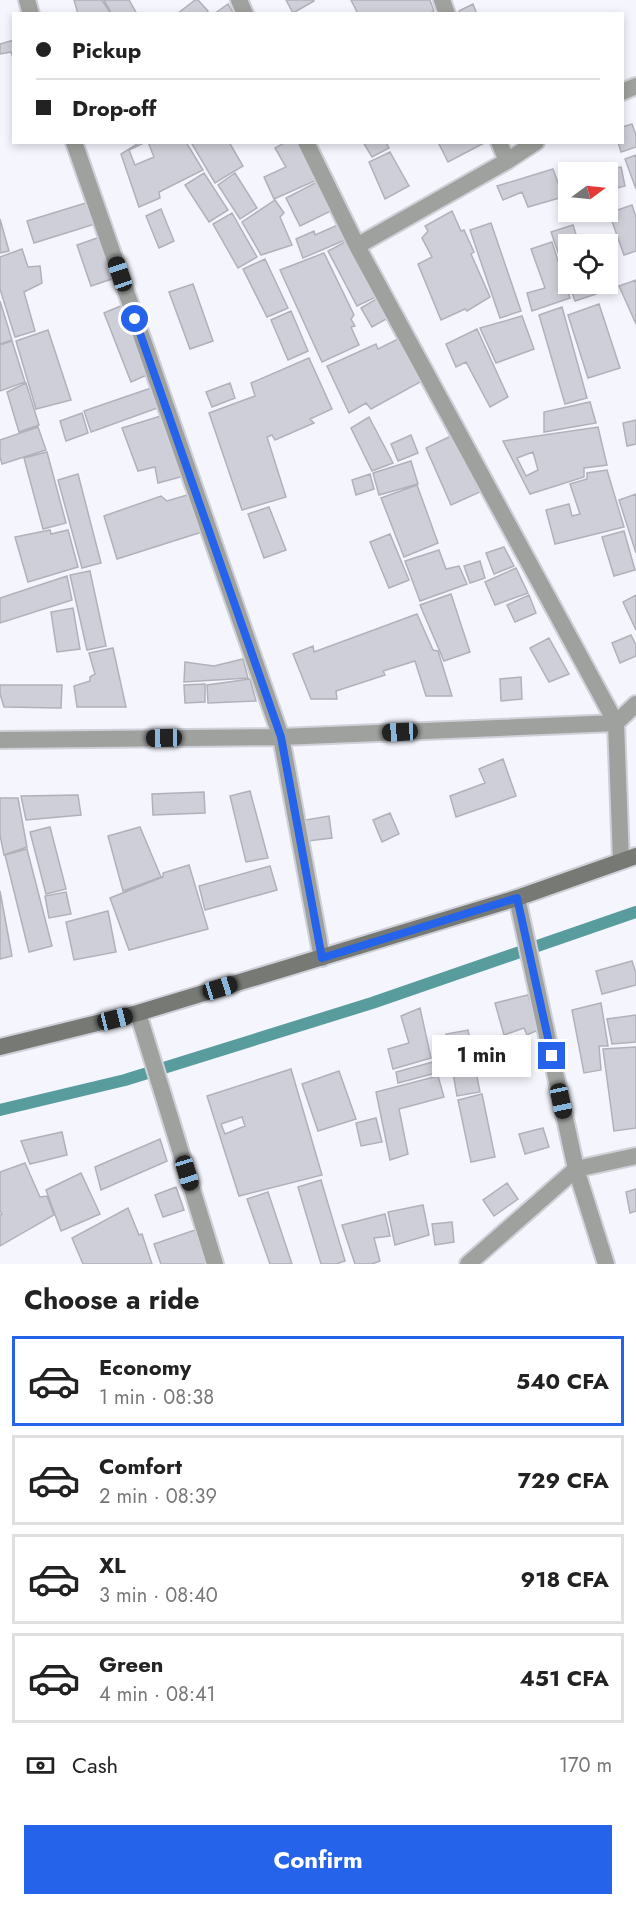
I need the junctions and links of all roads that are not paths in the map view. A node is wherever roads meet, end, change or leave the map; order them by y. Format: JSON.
{"nodes":[{"id":1,"x":75,"y":144,"type":"edge"},
{"id":2,"x":307,"y":144,"type":"edge"},
{"id":3,"x":500,"y":144,"type":"edge"},
{"id":4,"x":533,"y":144,"type":"edge"},
{"id":5,"x":507,"y":161,"type":"junction"},
{"id":6,"x":357,"y":246,"type":"junction"},
{"id":7,"x":636,"y":704,"type":"edge"},
{"id":8,"x":616,"y":723,"type":"junction"},
{"id":9,"x":281,"y":737,"type":"junction"},
{"id":10,"x":0,"y":740,"type":"edge"},
{"id":11,"x":628,"y":859,"type":"edge"},
{"id":12,"x":517,"y":898,"type":"junction"},
{"id":13,"x":322,"y":958,"type":"junction"},
{"id":14,"x":138,"y":1013,"type":"junction"},
{"id":15,"x":0,"y":1047,"type":"edge"},
{"id":16,"x":636,"y":1156,"type":"edge"},
{"id":17,"x":576,"y":1169,"type":"junction"},
{"id":18,"x":215,"y":1264,"type":"edge"},
{"id":19,"x":468,"y":1264,"type":"edge"},
{"id":20,"x":606,"y":1264,"type":"edge"}],
"edges":[{"from":1,"to":9,"type":"street"},
{"from":2,"to":6,"type":"street"},
{"from":3,"to":5,"type":"street"},
{"from":4,"to":5,"type":"street"},
{"from":5,"to":6,"type":"street"},
{"from":6,"to":8,"type":"street"},
{"from":7,"to":8,"type":"street"},
{"from":8,"to":9,"type":"street"},
{"from":8,"to":11,"type":"street"},
{"from":9,"to":10,"type":"street"},
{"from":9,"to":13,"type":"street"},
{"from":11,"to":12,"type":"main road"},
{"from":12,"to":13,"type":"main road"},
{"from":12,"to":17,"type":"street"},
{"from":13,"to":14,"type":"main road"},
{"from":14,"to":15,"type":"main road"},
{"from":14,"to":18,"type":"street"},
{"from":16,"to":17,"type":"street"},
{"from":17,"to":19,"type":"street"},
{"from":17,"to":20,"type":"street"}]}
